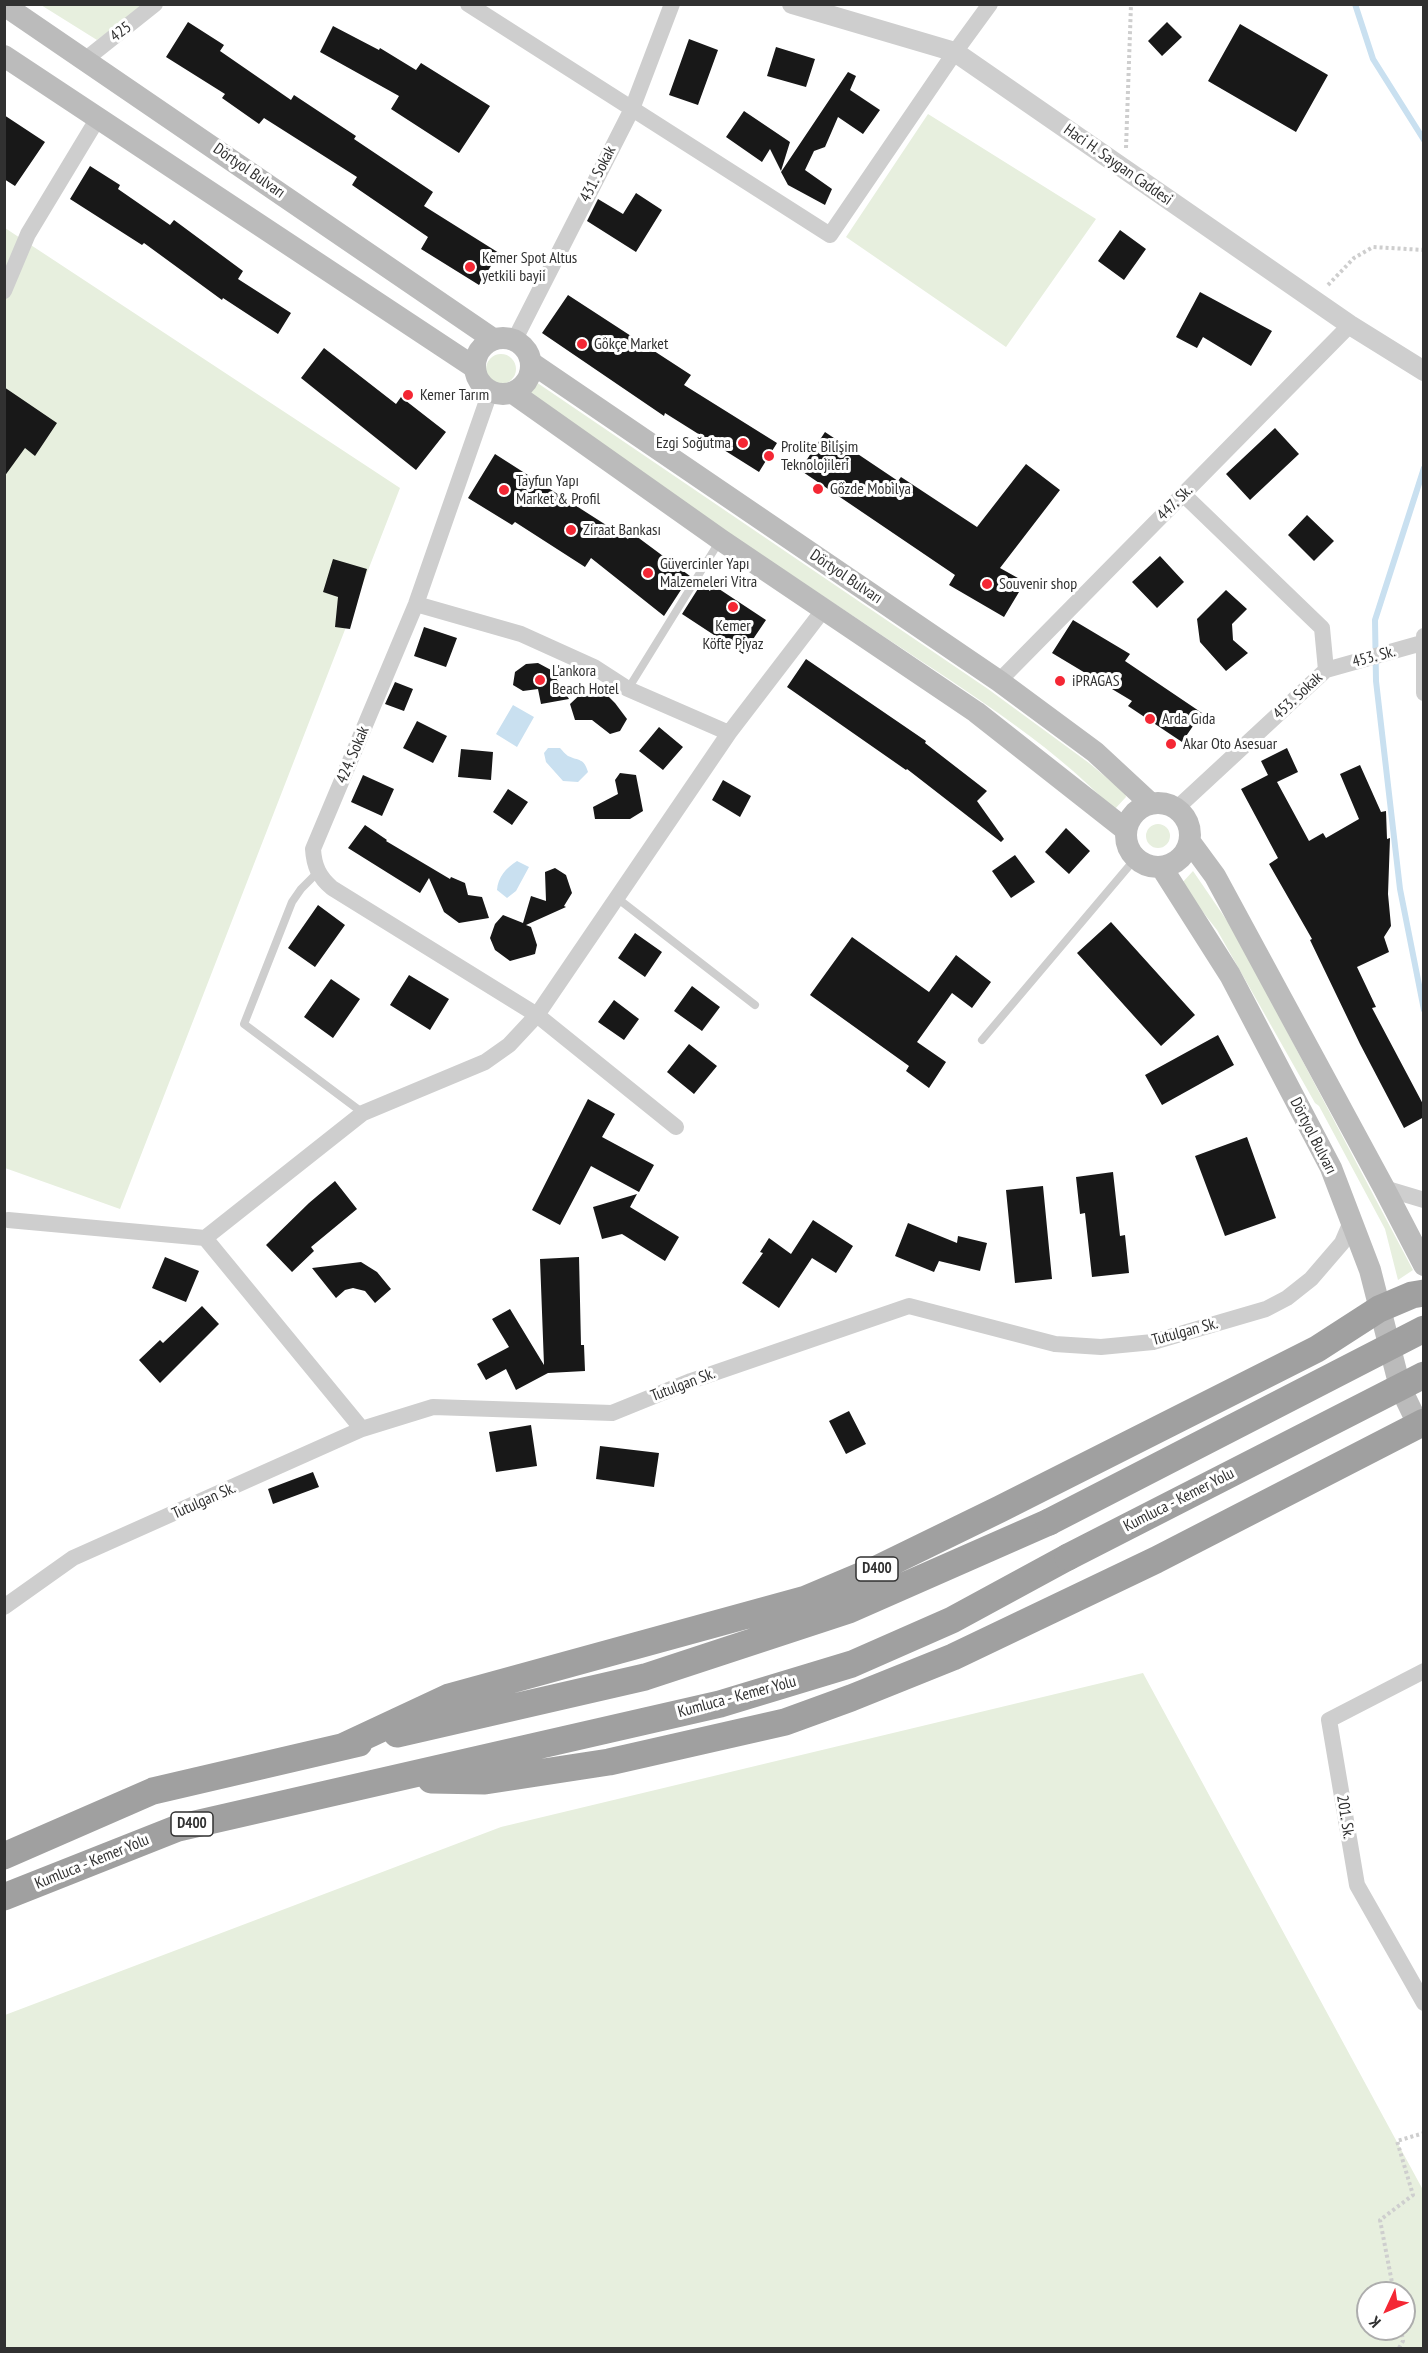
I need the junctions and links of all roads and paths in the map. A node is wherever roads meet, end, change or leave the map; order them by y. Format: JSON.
{"nodes":[{"id":1,"x":155,"y":4,"type":"edge"},
{"id":2,"x":468,"y":4,"type":"edge"},
{"id":3,"x":672,"y":4,"type":"edge"},
{"id":4,"x":792,"y":4,"type":"edge"},
{"id":5,"x":990,"y":4,"type":"edge"},
{"id":6,"x":1131,"y":4,"type":"edge"},
{"id":7,"x":4,"y":5,"type":"edge"},
{"id":8,"x":955,"y":52,"type":"junction"},
{"id":9,"x":4,"y":56,"type":"edge"},
{"id":10,"x":86,"y":59,"type":"junction"},
{"id":11,"x":632,"y":109,"type":"junction"},
{"id":12,"x":98,"y":118,"type":"junction"},
{"id":13,"x":1125,"y":170,"type":"junction"},
{"id":14,"x":1424,"y":250,"type":"edge"},
{"id":15,"x":4,"y":291,"type":"edge"},
{"id":16,"x":1314,"y":300,"type":"junction"},
{"id":17,"x":1350,"y":325,"type":"junction"},
{"id":18,"x":504,"y":339,"type":"junction"},
{"id":19,"x":533,"y":364,"type":"junction"},
{"id":20,"x":474,"y":368,"type":"junction"},
{"id":21,"x":1424,"y":371,"type":"edge"},
{"id":22,"x":490,"y":392,"type":"junction"},
{"id":23,"x":513,"y":393,"type":"junction"},
{"id":24,"x":1184,"y":494,"type":"junction"},
{"id":25,"x":721,"y":540,"type":"junction"},
{"id":26,"x":416,"y":604,"type":"junction"},
{"id":27,"x":824,"y":609,"type":"junction"},
{"id":28,"x":1423,"y":640,"type":"edge"},
{"id":29,"x":1326,"y":670,"type":"junction"},
{"id":30,"x":999,"y":681,"type":"junction"},
{"id":31,"x":1423,"y":687,"type":"edge"},
{"id":32,"x":628,"y":689,"type":"junction"},
{"id":33,"x":1424,"y":693,"type":"edge"},
{"id":34,"x":729,"y":733,"type":"junction"},
{"id":35,"x":1150,"y":803,"type":"junction"},
{"id":36,"x":1177,"y":808,"type":"junction"},
{"id":37,"x":1126,"y":830,"type":"junction"},
{"id":38,"x":1190,"y":842,"type":"junction"},
{"id":39,"x":1136,"y":859,"type":"junction"},
{"id":40,"x":1162,"y":868,"type":"junction"},
{"id":41,"x":318,"y":872,"type":"junction"},
{"id":42,"x":617,"y":898,"type":"junction"},
{"id":43,"x":754,"y":1005,"type":"dead end"},
{"id":44,"x":537,"y":1015,"type":"junction"},
{"id":45,"x":982,"y":1040,"type":"dead end"},
{"id":46,"x":363,"y":1113,"type":"junction"},
{"id":47,"x":676,"y":1127,"type":"dead end"},
{"id":48,"x":1384,"y":1188,"type":"junction"},
{"id":49,"x":1424,"y":1200,"type":"edge"},
{"id":50,"x":8,"y":1220,"type":"dead end"},
{"id":51,"x":1351,"y":1222,"type":"junction"},
{"id":52,"x":205,"y":1238,"type":"junction"},
{"id":53,"x":1424,"y":1265,"type":"edge"},
{"id":54,"x":1424,"y":1293,"type":"edge"},
{"id":55,"x":1378,"y":1309,"type":"junction"},
{"id":56,"x":1424,"y":1329,"type":"edge"},
{"id":57,"x":1424,"y":1375,"type":"edge"},
{"id":58,"x":1422,"y":1426,"type":"edge"},
{"id":59,"x":362,"y":1429,"type":"junction"},
{"id":60,"x":4,"y":1606,"type":"edge"},
{"id":61,"x":1424,"y":1671,"type":"edge"},
{"id":62,"x":342,"y":1747,"type":"junction"},
{"id":63,"x":388,"y":1780,"type":"junction"},
{"id":64,"x":4,"y":1856,"type":"edge"},
{"id":65,"x":4,"y":1897,"type":"edge"},
{"id":66,"x":1424,"y":2003,"type":"edge"},
{"id":67,"x":1424,"y":2133,"type":"edge"},
{"id":68,"x":1392,"y":2281,"type":"edge"}],
"edges":[{"from":1,"to":10,"type":"street","name":"425"},
{"from":2,"to":11,"type":"street"},
{"from":3,"to":11,"type":"street","name":"431. Sokak"},
{"from":4,"to":8,"type":"street","name":"Haci H. Saygan Caddesi"},
{"from":5,"to":8,"type":"street"},
{"from":6,"to":13,"type":"path"},
{"from":7,"to":10,"type":"main road","name":"Dörtyol Bulvarı"},
{"from":8,"to":11,"type":"street"},
{"from":8,"to":13,"type":"street","name":"Haci H. Saygan Caddesi"},
{"from":9,"to":12,"type":"main road"},
{"from":10,"to":18,"type":"main road","name":"Dörtyol Bulvarı"},
{"from":11,"to":18,"type":"street","name":"431. Sokak"},
{"from":12,"to":15,"type":"street"},
{"from":12,"to":20,"type":"main road"},
{"from":13,"to":16,"type":"street","name":"Haci H. Saygan Caddesi"},
{"from":14,"to":16,"type":"path"},
{"from":16,"to":17,"type":"street","name":"Haci H. Saygan Caddesi"},
{"from":17,"to":21,"type":"street","name":"Haci H. Saygan Caddesi"},
{"from":17,"to":24,"type":"street","name":"447. Sk."},
{"from":18,"to":19,"type":"main road"},
{"from":18,"to":20,"type":"main road"},
{"from":19,"to":23,"type":"main road"},
{"from":19,"to":30,"type":"main road","name":"Dörtyol Bulvarı"},
{"from":20,"to":22,"type":"main road"},
{"from":22,"to":23,"type":"main road"},
{"from":22,"to":26,"type":"street","name":"424. Sokak"},
{"from":23,"to":25,"type":"main road"},
{"from":24,"to":29,"type":"street","name":"453. Sokak"},
{"from":24,"to":30,"type":"street","name":"447. Sk."},
{"from":25,"to":27,"type":"main road"},
{"from":25,"to":32,"type":"lane"},
{"from":26,"to":32,"type":"street"},
{"from":26,"to":41,"type":"street","name":"424. Sokak"},
{"from":27,"to":34,"type":"street"},
{"from":27,"to":37,"type":"main road"},
{"from":28,"to":29,"type":"street","name":"453. Sk."},
{"from":28,"to":31,"type":"street"},
{"from":29,"to":36,"type":"street","name":"453. Sokak"},
{"from":30,"to":35,"type":"main road","name":"Dörtyol Bulvarı"},
{"from":31,"to":33,"type":"street"},
{"from":32,"to":34,"type":"street"},
{"from":34,"to":42,"type":"street"},
{"from":35,"to":36,"type":"main road"},
{"from":35,"to":37,"type":"main road"},
{"from":36,"to":38,"type":"main road"},
{"from":37,"to":39,"type":"main road"},
{"from":38,"to":40,"type":"main road"},
{"from":38,"to":48,"type":"main road"},
{"from":39,"to":40,"type":"main road"},
{"from":39,"to":45,"type":"lane"},
{"from":40,"to":51,"type":"main road","name":"Dörtyol Bulvarı"},
{"from":41,"to":44,"type":"street"},
{"from":41,"to":46,"type":"lane"},
{"from":42,"to":43,"type":"lane"},
{"from":42,"to":44,"type":"street"},
{"from":44,"to":46,"type":"street"},
{"from":44,"to":47,"type":"street"},
{"from":46,"to":52,"type":"street"},
{"from":48,"to":49,"type":"street"},
{"from":48,"to":53,"type":"main road"},
{"from":50,"to":52,"type":"street"},
{"from":51,"to":55,"type":"main road","name":"Dörtyol Bulvarı"},
{"from":51,"to":59,"type":"street","name":"Tutulgan Sk."},
{"from":52,"to":59,"type":"street"},
{"from":54,"to":55,"type":"highway","number":"D400"},
{"from":55,"to":58,"type":"main road","name":"Dörtyol Bulvarı"},
{"from":55,"to":62,"type":"highway","number":"D400"},
{"from":56,"to":62,"type":"highway","number":"D400","bridge":true},
{"from":57,"to":63,"type":"highway","name":"Kumluca - Kemer Yolu","number":"D400","bridge":true},
{"from":58,"to":63,"type":"highway"},
{"from":59,"to":60,"type":"street","name":"Tutulgan Sk."},
{"from":61,"to":66,"type":"street","name":"201. Sk."},
{"from":62,"to":64,"type":"highway","number":"D400"},
{"from":63,"to":65,"type":"highway","name":"Kumluca - Kemer Yolu","number":"D400"},
{"from":67,"to":68,"type":"path"}]}
